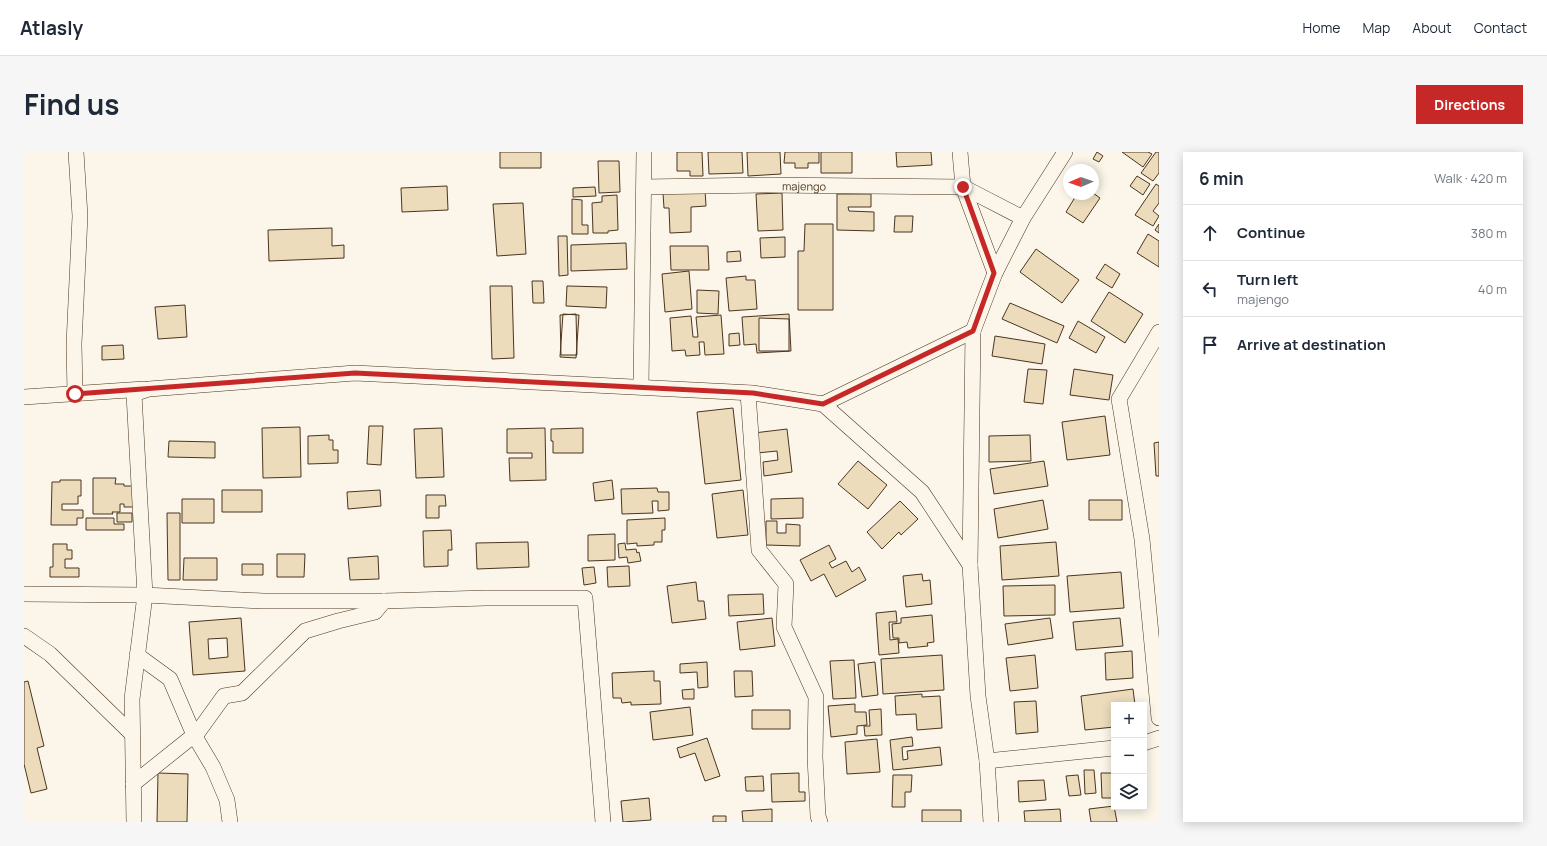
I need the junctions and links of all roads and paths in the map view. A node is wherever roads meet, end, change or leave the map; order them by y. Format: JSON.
{"nodes":[{"id":1,"x":76,"y":152,"type":"edge"},
{"id":2,"x":644,"y":152,"type":"edge"},
{"id":3,"x":960,"y":152,"type":"edge"},
{"id":4,"x":1065,"y":152,"type":"edge"},
{"id":5,"x":644,"y":187,"type":"junction"},
{"id":6,"x":963,"y":187,"type":"junction"},
{"id":7,"x":1023,"y":218,"type":"junction"},
{"id":8,"x":994,"y":273,"type":"junction"},
{"id":9,"x":973,"y":331,"type":"junction"},
{"id":10,"x":1159,"y":332,"type":"edge"},
{"id":11,"x":641,"y":387,"type":"junction"},
{"id":12,"x":149,"y":389,"type":"junction"},
{"id":13,"x":748,"y":393,"type":"junction"},
{"id":14,"x":75,"y":394,"type":"junction"},
{"id":15,"x":24,"y":397,"type":"edge"},
{"id":16,"x":823,"y":404,"type":"junction"},
{"id":17,"x":970,"y":565,"type":"junction"},
{"id":18,"x":24,"y":594,"type":"edge"},
{"id":19,"x":145,"y":595,"type":"junction"},
{"id":20,"x":384,"y":601,"type":"junction"},
{"id":21,"x":24,"y":636,"type":"edge"},
{"id":22,"x":137,"y":655,"type":"junction"},
{"id":23,"x":1159,"y":718,"type":"edge"},
{"id":24,"x":132,"y":734,"type":"junction"},
{"id":25,"x":194,"y":736,"type":"junction"},
{"id":26,"x":1159,"y":738,"type":"edge"},
{"id":27,"x":1147,"y":742,"type":"edge"},
{"id":28,"x":1111,"y":748,"type":"edge"},
{"id":29,"x":986,"y":761,"type":"junction"},
{"id":30,"x":133,"y":784,"type":"junction"},
{"id":31,"x":134,"y":822,"type":"edge"},
{"id":32,"x":230,"y":822,"type":"edge"},
{"id":33,"x":603,"y":822,"type":"edge"},
{"id":34,"x":820,"y":822,"type":"edge"},
{"id":35,"x":991,"y":822,"type":"edge"}],
"edges":[{"from":1,"to":14,"type":"street"},
{"from":2,"to":5,"type":"street"},
{"from":3,"to":6,"type":"street"},
{"from":4,"to":7,"type":"street"},
{"from":5,"to":6,"type":"street","name":"majengo"},
{"from":5,"to":11,"type":"street"},
{"from":6,"to":7,"type":"street","name":"majengo"},
{"from":6,"to":8,"type":"street"},
{"from":7,"to":8,"type":"street"},
{"from":8,"to":9,"type":"street"},
{"from":9,"to":16,"type":"street"},
{"from":9,"to":17,"type":"street"},
{"from":10,"to":23,"type":"street"},
{"from":11,"to":12,"type":"street"},
{"from":11,"to":13,"type":"street"},
{"from":12,"to":14,"type":"street"},
{"from":12,"to":19,"type":"street"},
{"from":13,"to":16,"type":"street"},
{"from":13,"to":34,"type":"street"},
{"from":14,"to":15,"type":"street"},
{"from":16,"to":17,"type":"street"},
{"from":17,"to":29,"type":"street"},
{"from":18,"to":19,"type":"street"},
{"from":19,"to":20,"type":"street"},
{"from":19,"to":22,"type":"street"},
{"from":20,"to":25,"type":"street"},
{"from":20,"to":33,"type":"street"},
{"from":21,"to":24,"type":"street"},
{"from":22,"to":24,"type":"street"},
{"from":22,"to":25,"type":"street"},
{"from":24,"to":30,"type":"street"},
{"from":25,"to":30,"type":"street"},
{"from":25,"to":32,"type":"street"},
{"from":26,"to":27,"type":"street"},
{"from":28,"to":29,"type":"street"},
{"from":29,"to":35,"type":"street"},
{"from":30,"to":31,"type":"street"}]}
